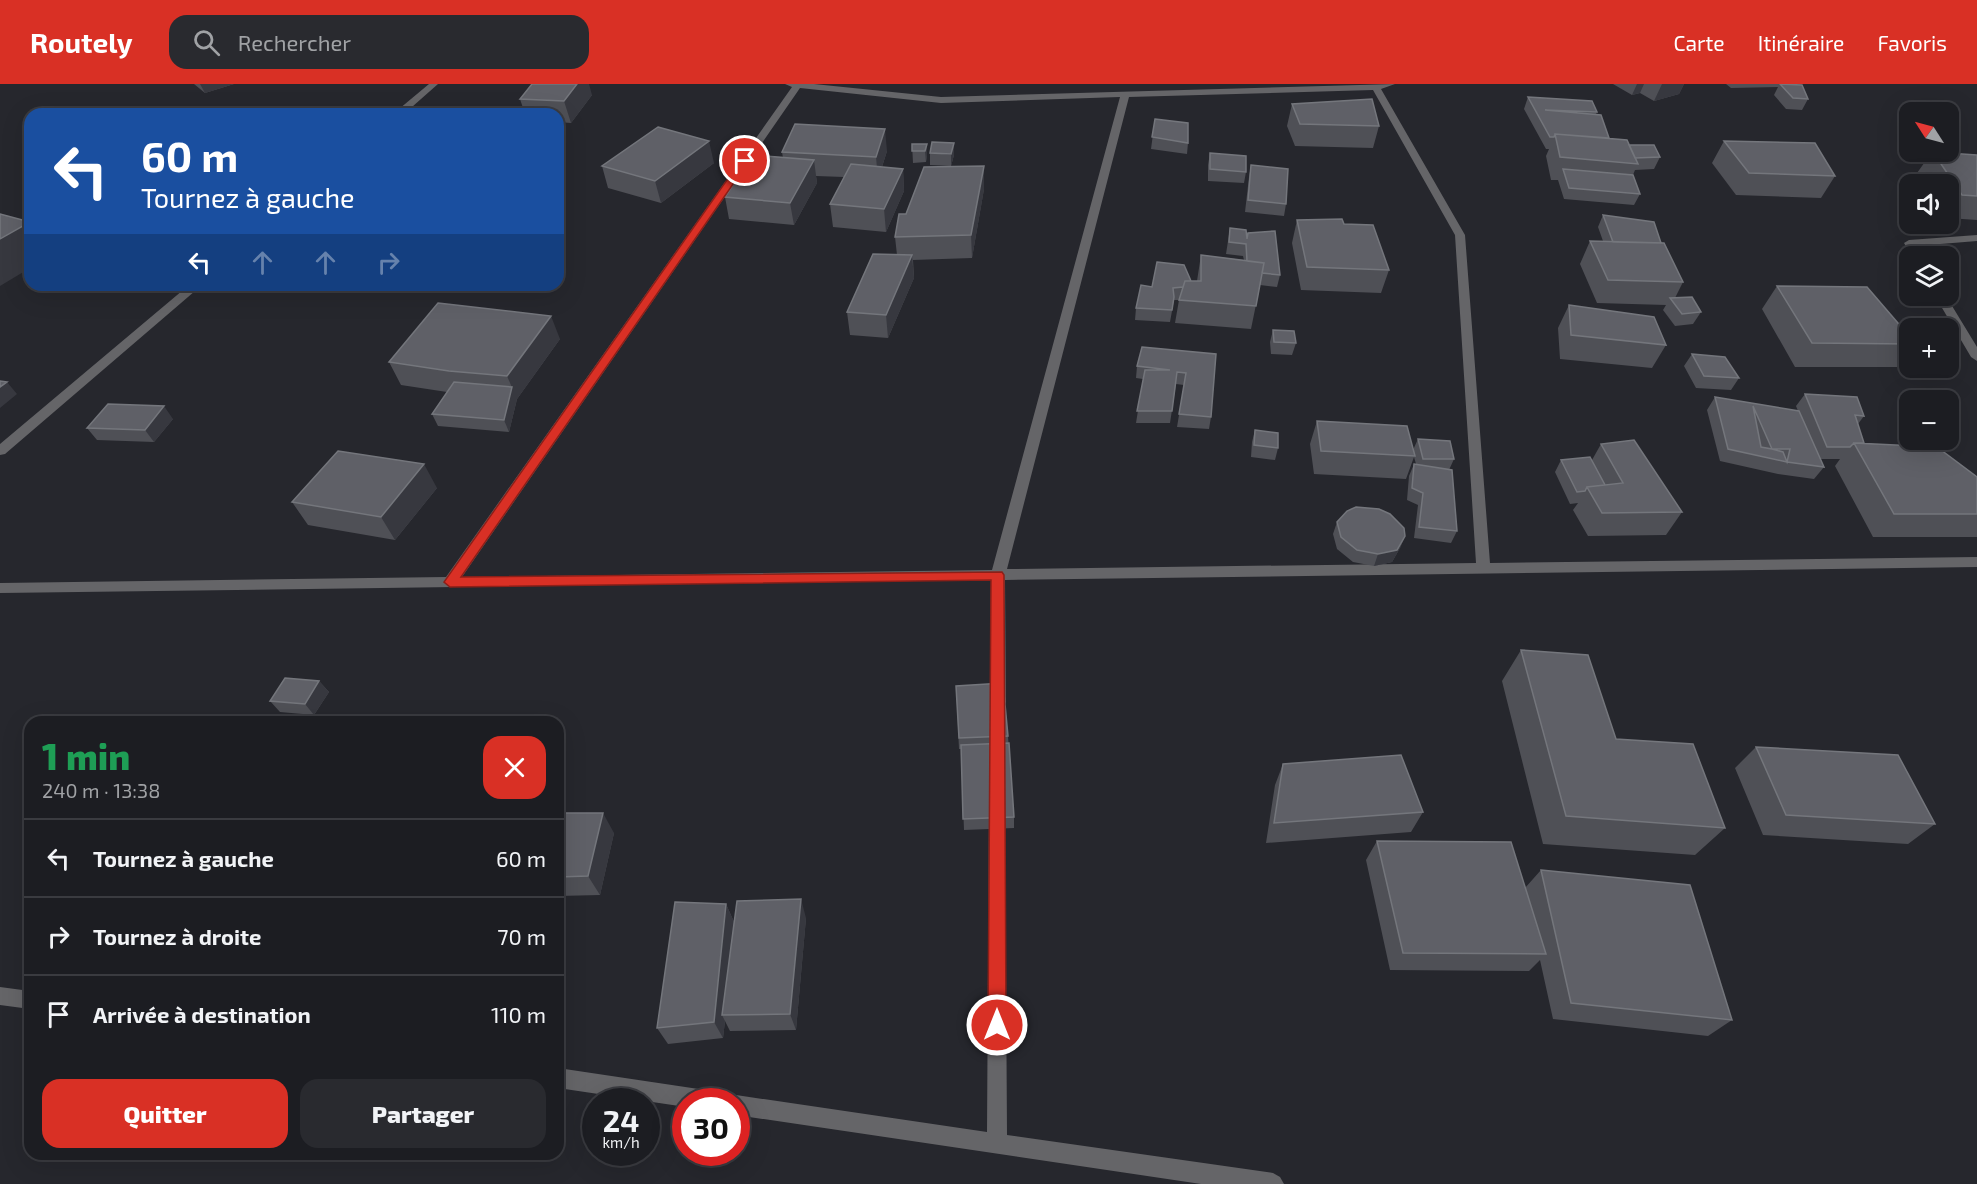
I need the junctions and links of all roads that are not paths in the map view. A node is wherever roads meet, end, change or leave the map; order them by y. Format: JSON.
{"nodes":[{"id":1,"x":434,"y":84,"type":"edge"},
{"id":2,"x":794,"y":84,"type":"edge"},
{"id":3,"x":1391,"y":84,"type":"edge"},
{"id":4,"x":1376,"y":86,"type":"edge"},
{"id":5,"x":1125,"y":96,"type":"junction"},
{"id":6,"x":405,"y":108,"type":"edge"},
{"id":7,"x":1977,"y":238,"type":"edge"},
{"id":8,"x":1911,"y":246,"type":"edge"},
{"id":9,"x":189,"y":291,"type":"edge"},
{"id":10,"x":1946,"y":306,"type":"edge"},
{"id":11,"x":1977,"y":357,"type":"edge"},
{"id":12,"x":0,"y":451,"type":"edge"},
{"id":13,"x":1977,"y":562,"type":"edge"},
{"id":14,"x":1483,"y":568,"type":"junction"},
{"id":15,"x":998,"y":575,"type":"junction"},
{"id":16,"x":450,"y":582,"type":"junction"},
{"id":17,"x":0,"y":588,"type":"edge"},
{"id":18,"x":998,"y":717,"type":"edge"},
{"id":19,"x":997,"y":800,"type":"edge"},
{"id":20,"x":0,"y":996,"type":"edge"},
{"id":21,"x":24,"y":999,"type":"edge"},
{"id":22,"x":564,"y":1079,"type":"edge"},
{"id":23,"x":672,"y":1095,"type":"edge"},
{"id":24,"x":750,"y":1107,"type":"edge"},
{"id":25,"x":997,"y":1143,"type":"junction"},
{"id":26,"x":1273,"y":1184,"type":"edge"}],
"edges":[{"from":1,"to":6,"type":"street"},
{"from":2,"to":5,"type":"street"},
{"from":2,"to":16,"type":"street"},
{"from":3,"to":4,"type":"street"},
{"from":4,"to":5,"type":"street"},
{"from":4,"to":14,"type":"street"},
{"from":5,"to":15,"type":"street"},
{"from":7,"to":8,"type":"street"},
{"from":9,"to":12,"type":"street"},
{"from":10,"to":11,"type":"street"},
{"from":13,"to":14,"type":"street"},
{"from":14,"to":15,"type":"street"},
{"from":15,"to":16,"type":"street"},
{"from":15,"to":18,"type":"street"},
{"from":16,"to":17,"type":"street"},
{"from":19,"to":25,"type":"street"},
{"from":20,"to":21,"type":"street"},
{"from":22,"to":23,"type":"street"},
{"from":24,"to":25,"type":"street"},
{"from":25,"to":26,"type":"street"}]}
